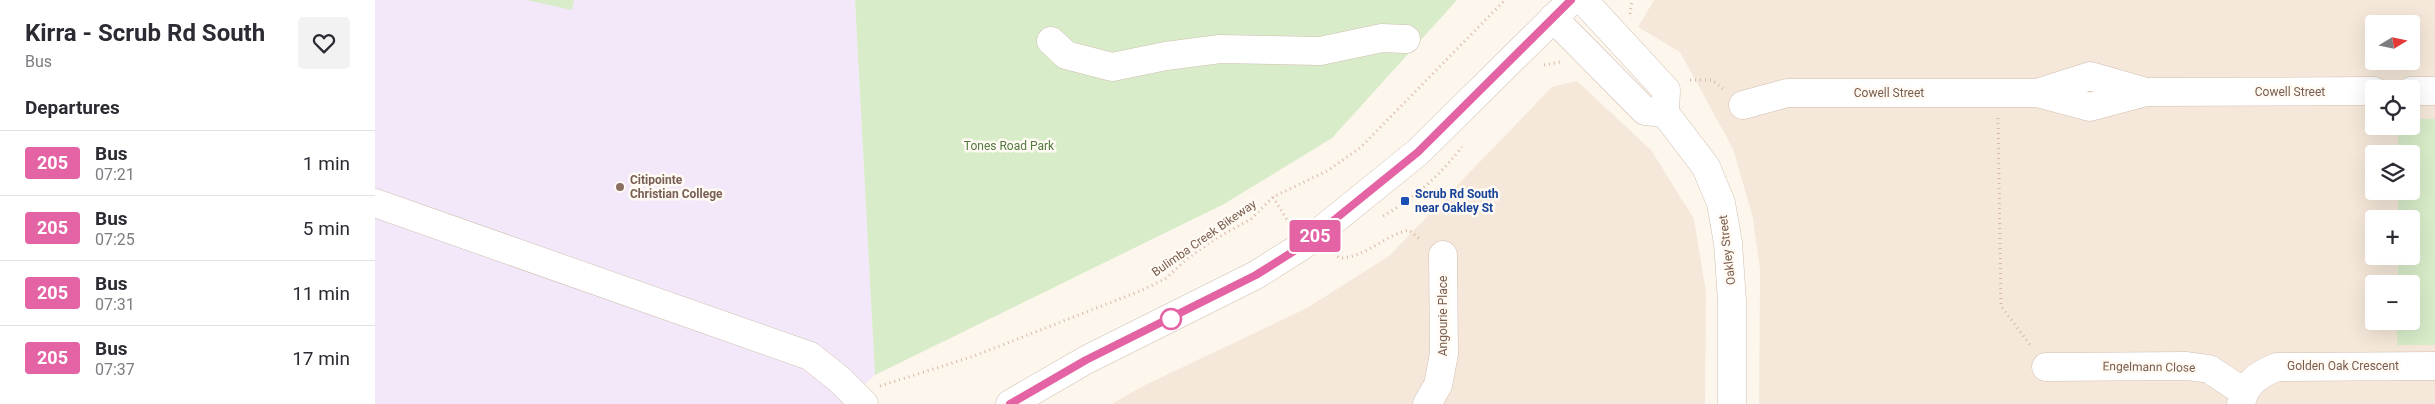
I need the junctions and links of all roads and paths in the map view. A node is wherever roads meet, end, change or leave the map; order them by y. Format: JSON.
{"nodes":[{"id":1,"x":1505,"y":0,"type":"edge"},
{"id":2,"x":1583,"y":0,"type":"edge"},
{"id":3,"x":1562,"y":9,"type":"edge"},
{"id":4,"x":1406,"y":39,"type":"dead end"},
{"id":5,"x":1051,"y":40,"type":"dead end"},
{"id":6,"x":2365,"y":91,"type":"edge"},
{"id":7,"x":2420,"y":91,"type":"edge"},
{"id":8,"x":2435,"y":91,"type":"edge"},
{"id":9,"x":1998,"y":93,"type":"junction"},
{"id":10,"x":1665,"y":102,"type":"junction"},
{"id":11,"x":1743,"y":105,"type":"joint"},
{"id":12,"x":375,"y":203,"type":"edge"},
{"id":13,"x":1332,"y":251,"type":"dead end"},
{"id":14,"x":1443,"y":255,"type":"joint"},
{"id":15,"x":2435,"y":366,"type":"edge"},
{"id":16,"x":2047,"y":367,"type":"joint"},
{"id":17,"x":2242,"y":398,"type":"edge"},
{"id":18,"x":863,"y":402,"type":"edge"},
{"id":19,"x":1010,"y":404,"type":"edge"},
{"id":20,"x":1427,"y":404,"type":"edge"},
{"id":21,"x":1732,"y":404,"type":"edge"}],
"edges":[{"from":1,"to":18,"type":"path","name":"Bulimba Creek Bikeway"},
{"from":2,"to":10,"type":"street","name":"Oakley Street"},
{"from":3,"to":10,"type":"street"},
{"from":3,"to":19,"type":"street"},
{"from":4,"to":5,"type":"street"},
{"from":6,"to":9,"type":"street","name":"Cowell Street"},
{"from":7,"to":8,"type":"street"},
{"from":9,"to":11,"type":"street","name":"Cowell Street"},
{"from":9,"to":16,"type":"path"},
{"from":10,"to":11,"type":"path"},
{"from":10,"to":21,"type":"street","name":"Oakley Street"},
{"from":12,"to":18,"type":"street"},
{"from":13,"to":14,"type":"path"},
{"from":14,"to":20,"type":"street","name":"Angourie Place"},
{"from":15,"to":17,"type":"street","name":"Golden Oak Crescent"},
{"from":16,"to":17,"type":"street","name":"Engelmann Close"}]}
